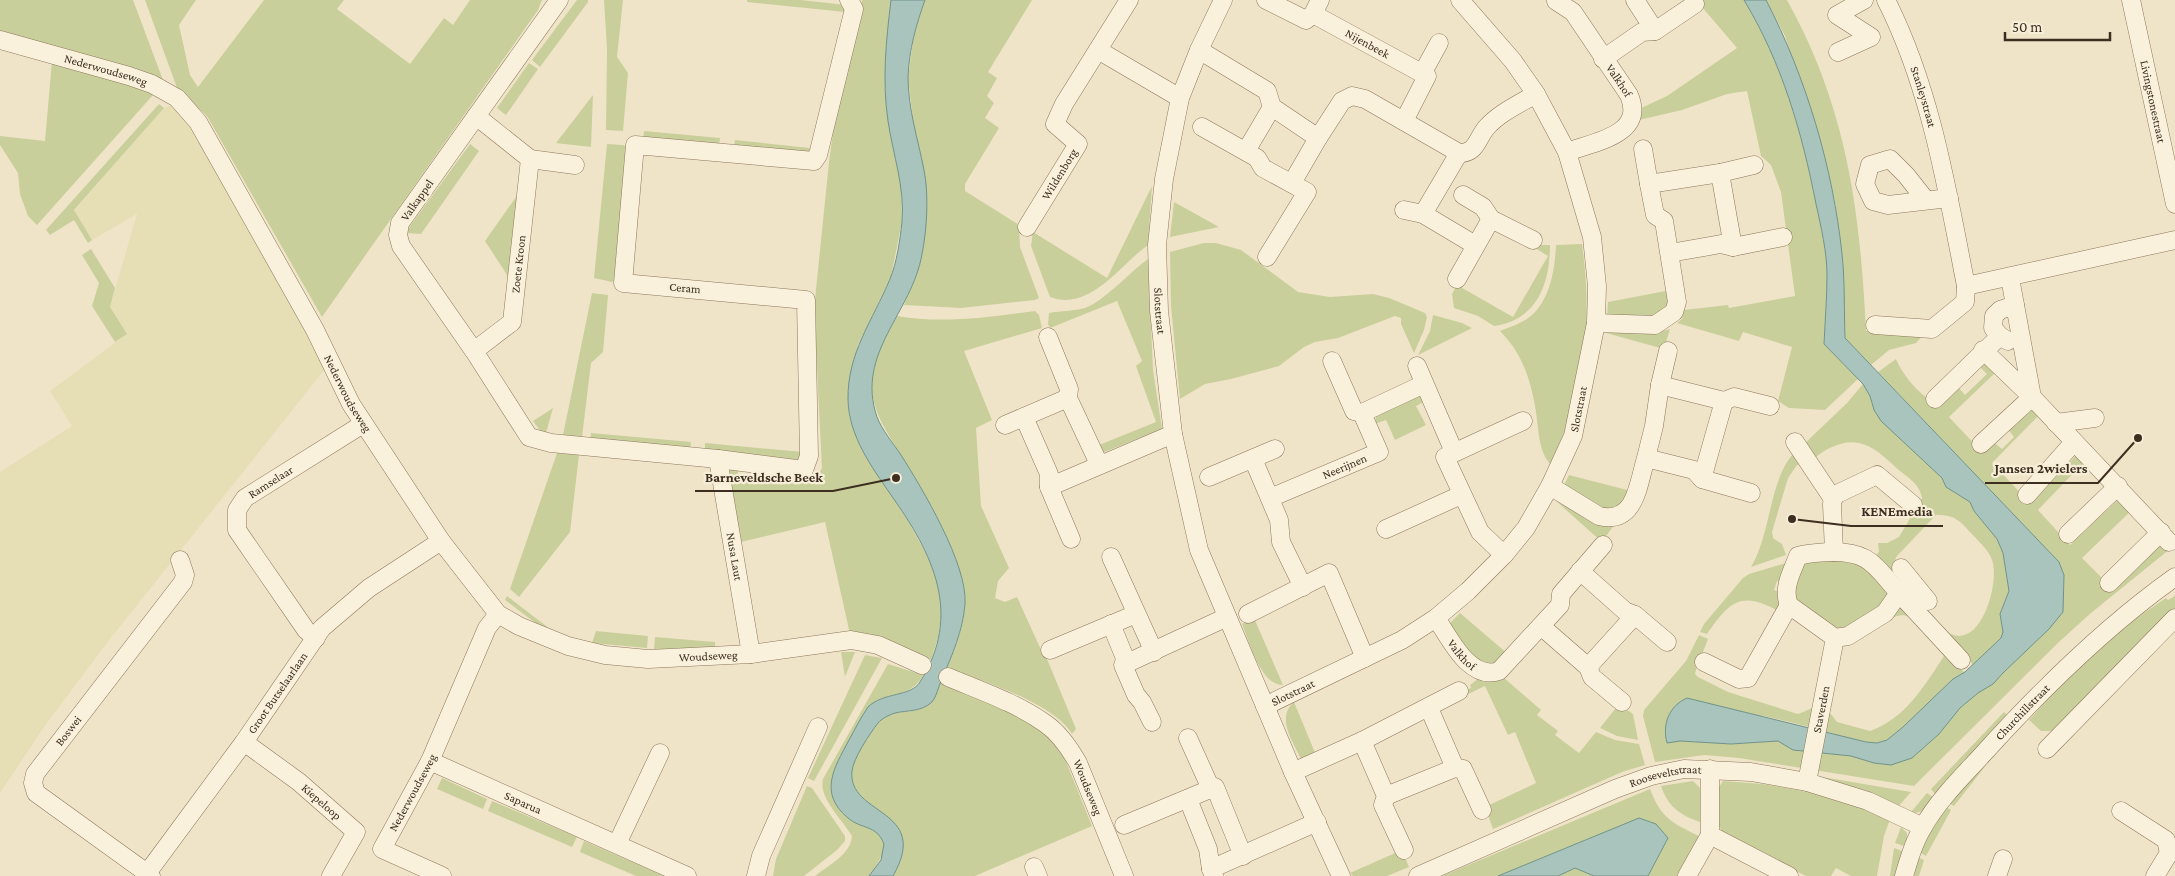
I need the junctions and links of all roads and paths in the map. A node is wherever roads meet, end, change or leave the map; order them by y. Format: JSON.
{"nodes":[{"id":1,"x":560,"y":0,"type":"edge"},
{"id":2,"x":849,"y":0,"type":"edge"},
{"id":3,"x":1129,"y":0,"type":"edge"},
{"id":4,"x":1223,"y":0,"type":"edge"},
{"id":5,"x":1266,"y":0,"type":"edge"},
{"id":6,"x":1556,"y":0,"type":"edge"},
{"id":7,"x":1635,"y":0,"type":"edge"},
{"id":8,"x":1864,"y":0,"type":"edge"},
{"id":9,"x":1886,"y":0,"type":"edge"},
{"id":10,"x":2131,"y":0,"type":"edge"},
{"id":11,"x":1464,"y":1,"type":"edge"},
{"id":12,"x":1695,"y":4,"type":"dead end"},
{"id":13,"x":1316,"y":7,"type":"edge"},
{"id":14,"x":1655,"y":30,"type":"junction"},
{"id":15,"x":0,"y":40,"type":"edge"},
{"id":16,"x":1440,"y":42,"type":"dead end"},
{"id":17,"x":1098,"y":50,"type":"junction"},
{"id":18,"x":1199,"y":50,"type":"junction"},
{"id":19,"x":1838,"y":52,"type":"dead end"},
{"id":20,"x":1603,"y":58,"type":"junction"},
{"id":21,"x":1422,"y":74,"type":"junction"},
{"id":22,"x":1536,"y":94,"type":"junction"},
{"id":23,"x":1180,"y":98,"type":"junction"},
{"id":24,"x":1272,"y":107,"type":"junction"},
{"id":25,"x":476,"y":116,"type":"junction"},
{"id":26,"x":1404,"y":121,"type":"junction"},
{"id":27,"x":1202,"y":127,"type":"dead end"},
{"id":28,"x":1318,"y":138,"type":"junction"},
{"id":29,"x":1643,"y":149,"type":"dead end"},
{"id":30,"x":1246,"y":151,"type":"junction"},
{"id":31,"x":1567,"y":152,"type":"junction"},
{"id":32,"x":1459,"y":154,"type":"junction"},
{"id":33,"x":530,"y":159,"type":"junction"},
{"id":34,"x":574,"y":165,"type":"dead end"},
{"id":35,"x":1754,"y":165,"type":"dead end"},
{"id":36,"x":1720,"y":173,"type":"junction"},
{"id":37,"x":1292,"y":183,"type":"junction"},
{"id":38,"x":1650,"y":184,"type":"junction"},
{"id":39,"x":1463,"y":195,"type":"dead end"},
{"id":40,"x":1949,"y":198,"type":"junction"},
{"id":41,"x":1925,"y":199,"type":"dead end"},
{"id":42,"x":2175,"y":204,"type":"edge"},
{"id":43,"x":1404,"y":210,"type":"dead end"},
{"id":44,"x":1423,"y":214,"type":"junction"},
{"id":45,"x":1491,"y":218,"type":"junction"},
{"id":46,"x":1027,"y":227,"type":"dead end"},
{"id":47,"x":1783,"y":237,"type":"dead end"},
{"id":48,"x":1533,"y":240,"type":"dead end"},
{"id":49,"x":2175,"y":240,"type":"edge"},
{"id":50,"x":1475,"y":245,"type":"junction"},
{"id":51,"x":1733,"y":247,"type":"junction"},
{"id":52,"x":1670,"y":253,"type":"junction"},
{"id":53,"x":1267,"y":257,"type":"dead end"},
{"id":54,"x":2010,"y":278,"type":"junction"},
{"id":55,"x":1457,"y":279,"type":"dead end"},
{"id":56,"x":1966,"y":286,"type":"junction"},
{"id":57,"x":2015,"y":305,"type":"junction"},
{"id":58,"x":1596,"y":323,"type":"junction"},
{"id":59,"x":1875,"y":325,"type":"dead end"},
{"id":60,"x":2000,"y":336,"type":"junction"},
{"id":61,"x":1048,"y":337,"type":"dead end"},
{"id":62,"x":1984,"y":350,"type":"junction"},
{"id":63,"x":474,"y":351,"type":"junction"},
{"id":64,"x":1668,"y":351,"type":"dead end"},
{"id":65,"x":2023,"y":351,"type":"junction"},
{"id":66,"x":1332,"y":362,"type":"dead end"},
{"id":67,"x":1417,"y":366,"type":"dead end"},
{"id":68,"x":1424,"y":384,"type":"junction"},
{"id":69,"x":1660,"y":385,"type":"junction"},
{"id":70,"x":2032,"y":397,"type":"junction"},
{"id":71,"x":1068,"y":398,"type":"junction"},
{"id":72,"x":1935,"y":399,"type":"dead end"},
{"id":73,"x":1724,"y":401,"type":"junction"},
{"id":74,"x":1770,"y":406,"type":"dead end"},
{"id":75,"x":1362,"y":413,"type":"junction"},
{"id":76,"x":1024,"y":417,"type":"junction"},
{"id":77,"x":2095,"y":418,"type":"dead end"},
{"id":78,"x":1524,"y":421,"type":"dead end"},
{"id":79,"x":2056,"y":423,"type":"junction"},
{"id":80,"x":363,"y":424,"type":"junction"},
{"id":81,"x":1005,"y":425,"type":"dead end"},
{"id":82,"x":1173,"y":434,"type":"junction"},
{"id":83,"x":1795,"y":442,"type":"dead end"},
{"id":84,"x":2074,"y":442,"type":"junction"},
{"id":85,"x":551,"y":444,"type":"joint"},
{"id":86,"x":1981,"y":444,"type":"dead end"},
{"id":87,"x":1275,"y":449,"type":"dead end"},
{"id":88,"x":1454,"y":452,"type":"junction"},
{"id":89,"x":1646,"y":458,"type":"junction"},
{"id":90,"x":718,"y":459,"type":"junction"},
{"id":91,"x":1253,"y":459,"type":"junction"},
{"id":92,"x":1099,"y":464,"type":"junction"},
{"id":93,"x":1209,"y":477,"type":"dead end"},
{"id":94,"x":1702,"y":479,"type":"junction"},
{"id":95,"x":1550,"y":486,"type":"junction"},
{"id":96,"x":2118,"y":486,"type":"junction"},
{"id":97,"x":1049,"y":487,"type":"junction"},
{"id":98,"x":1751,"y":493,"type":"dead end"},
{"id":99,"x":1461,"y":495,"type":"junction"},
{"id":100,"x":2027,"y":495,"type":"dead end"},
{"id":101,"x":1270,"y":498,"type":"junction"},
{"id":102,"x":1833,"y":499,"type":"junction"},
{"id":103,"x":1913,"y":505,"type":"dead end"},
{"id":104,"x":1386,"y":529,"type":"dead end"},
{"id":105,"x":2068,"y":534,"type":"dead end"},
{"id":106,"x":1071,"y":539,"type":"dead end"},
{"id":107,"x":441,"y":541,"type":"junction"},
{"id":108,"x":1603,"y":545,"type":"dead end"},
{"id":109,"x":1834,"y":552,"type":"junction"},
{"id":110,"x":1504,"y":554,"type":"junction"},
{"id":111,"x":1111,"y":557,"type":"dead end"},
{"id":112,"x":180,"y":560,"type":"dead end"},
{"id":113,"x":1901,"y":568,"type":"dead end"},
{"id":114,"x":1580,"y":571,"type":"junction"},
{"id":115,"x":2175,"y":577,"type":"edge"},
{"id":116,"x":2109,"y":583,"type":"dead end"},
{"id":117,"x":1302,"y":587,"type":"junction"},
{"id":118,"x":1906,"y":588,"type":"junction"},
{"id":119,"x":1928,"y":601,"type":"dead end"},
{"id":120,"x":1789,"y":605,"type":"junction"},
{"id":121,"x":498,"y":614,"type":"junction"},
{"id":122,"x":1136,"y":614,"type":"junction"},
{"id":123,"x":1248,"y":614,"type":"dead end"},
{"id":124,"x":1635,"y":614,"type":"junction"},
{"id":125,"x":1227,"y":617,"type":"junction"},
{"id":126,"x":1436,"y":618,"type":"junction"},
{"id":127,"x":2175,"y":618,"type":"edge"},
{"id":128,"x":1111,"y":624,"type":"junction"},
{"id":129,"x":1542,"y":627,"type":"junction"},
{"id":130,"x":316,"y":638,"type":"junction"},
{"id":131,"x":1835,"y":638,"type":"junction"},
{"id":132,"x":1667,"y":642,"type":"dead end"},
{"id":133,"x":1050,"y":650,"type":"dead end"},
{"id":134,"x":1154,"y":652,"type":"junction"},
{"id":135,"x":751,"y":654,"type":"junction"},
{"id":136,"x":1365,"y":658,"type":"junction"},
{"id":137,"x":1961,"y":660,"type":"dead end"},
{"id":138,"x":1704,"y":662,"type":"dead end"},
{"id":139,"x":1127,"y":663,"type":"junction"},
{"id":140,"x":922,"y":666,"type":"dead end"},
{"id":141,"x":1588,"y":667,"type":"junction"},
{"id":142,"x":948,"y":677,"type":"dead end"},
{"id":143,"x":1459,"y":691,"type":"dead end"},
{"id":144,"x":1622,"y":702,"type":"dead end"},
{"id":145,"x":1265,"y":706,"type":"junction"},
{"id":146,"x":1429,"y":708,"type":"junction"},
{"id":147,"x":1152,"y":722,"type":"dead end"},
{"id":148,"x":818,"y":727,"type":"dead end"},
{"id":149,"x":1188,"y":738,"type":"dead end"},
{"id":150,"x":1362,"y":741,"type":"junction"},
{"id":151,"x":244,"y":742,"type":"junction"},
{"id":152,"x":2047,"y":749,"type":"dead end"},
{"id":153,"x":660,"y":753,"type":"dead end"},
{"id":154,"x":430,"y":761,"type":"junction"},
{"id":155,"x":1455,"y":768,"type":"junction"},
{"id":156,"x":1710,"y":769,"type":"junction"},
{"id":157,"x":1293,"y":772,"type":"junction"},
{"id":158,"x":1807,"y":782,"type":"junction"},
{"id":159,"x":1211,"y":789,"type":"junction"},
{"id":160,"x":1386,"y":796,"type":"junction"},
{"id":161,"x":1188,"y":799,"type":"junction"},
{"id":162,"x":1482,"y":810,"type":"dead end"},
{"id":163,"x":2121,"y":811,"type":"dead end"},
{"id":164,"x":1317,"y":822,"type":"junction"},
{"id":165,"x":1124,"y":826,"type":"dead end"},
{"id":166,"x":1923,"y":827,"type":"junction"},
{"id":167,"x":1710,"y":835,"type":"junction"},
{"id":168,"x":617,"y":844,"type":"junction"},
{"id":169,"x":1404,"y":850,"type":"dead end"},
{"id":170,"x":1242,"y":856,"type":"junction"},
{"id":171,"x":2003,"y":859,"type":"dead end"},
{"id":172,"x":1212,"y":872,"type":"edge"},
{"id":173,"x":148,"y":875,"type":"edge"},
{"id":174,"x":331,"y":876,"type":"edge"},
{"id":175,"x":442,"y":876,"type":"edge"},
{"id":176,"x":687,"y":876,"type":"edge"},
{"id":177,"x":756,"y":876,"type":"edge"},
{"id":178,"x":1124,"y":876,"type":"edge"},
{"id":179,"x":1341,"y":876,"type":"edge"},
{"id":180,"x":1418,"y":876,"type":"edge"},
{"id":181,"x":1687,"y":876,"type":"edge"},
{"id":182,"x":1789,"y":876,"type":"edge"},
{"id":183,"x":1904,"y":876,"type":"edge"},
{"id":184,"x":1997,"y":876,"type":"edge"},
{"id":185,"x":2155,"y":876,"type":"edge"}],
"edges":[{"from":1,"to":25,"type":"street","name":"Valkappel"},
{"from":2,"to":90,"type":"street","name":"Ceram"},
{"from":3,"to":17,"type":"street","name":"Wildenborg"},
{"from":4,"to":18,"type":"street","name":"Slotstraat"},
{"from":5,"to":13,"type":"street","name":"Nijenbeek"},
{"from":6,"to":20,"type":"street","name":"Valkhof"},
{"from":7,"to":14,"type":"street"},
{"from":8,"to":19,"type":"street"},
{"from":9,"to":40,"type":"street","name":"Stanleystraat"},
{"from":10,"to":42,"type":"street","name":"Livingstonestraat"},
{"from":11,"to":22,"type":"street","name":"Slotstraat"},
{"from":12,"to":14,"type":"street","name":"Valkhof"},
{"from":13,"to":21,"type":"street","name":"Nijenbeek"},
{"from":14,"to":20,"type":"street","name":"Valkhof"},
{"from":15,"to":80,"type":"street","name":"Nederwoudseweg"},
{"from":16,"to":21,"type":"street"},
{"from":17,"to":23,"type":"street"},
{"from":17,"to":46,"type":"street","name":"Wildenborg"},
{"from":18,"to":23,"type":"street","name":"Slotstraat"},
{"from":18,"to":24,"type":"street"},
{"from":20,"to":31,"type":"street","name":"Valkhof"},
{"from":21,"to":26,"type":"street"},
{"from":22,"to":31,"type":"street","name":"Slotstraat"},
{"from":22,"to":32,"type":"street"},
{"from":23,"to":82,"type":"street","name":"Slotstraat"},
{"from":24,"to":28,"type":"street"},
{"from":24,"to":30,"type":"street"},
{"from":25,"to":33,"type":"street"},
{"from":25,"to":63,"type":"street","name":"Valkappel"},
{"from":26,"to":28,"type":"street"},
{"from":26,"to":32,"type":"street"},
{"from":27,"to":30,"type":"street"},
{"from":28,"to":37,"type":"street"},
{"from":29,"to":38,"type":"street"},
{"from":30,"to":37,"type":"street"},
{"from":31,"to":58,"type":"street","name":"Slotstraat"},
{"from":32,"to":44,"type":"street"},
{"from":33,"to":34,"type":"street"},
{"from":33,"to":63,"type":"street","name":"Zoete Kroon"},
{"from":35,"to":36,"type":"street"},
{"from":36,"to":38,"type":"street"},
{"from":36,"to":51,"type":"street"},
{"from":37,"to":53,"type":"street"},
{"from":38,"to":52,"type":"street"},
{"from":39,"to":45,"type":"street"},
{"from":40,"to":41,"type":"street"},
{"from":40,"to":56,"type":"street","name":"Stanleystraat"},
{"from":43,"to":44,"type":"street"},
{"from":44,"to":50,"type":"street"},
{"from":45,"to":48,"type":"street"},
{"from":45,"to":50,"type":"street"},
{"from":47,"to":51,"type":"street"},
{"from":49,"to":54,"type":"street"},
{"from":50,"to":55,"type":"street"},
{"from":51,"to":52,"type":"street"},
{"from":52,"to":58,"type":"street"},
{"from":54,"to":56,"type":"street"},
{"from":54,"to":57,"type":"street"},
{"from":56,"to":59,"type":"street"},
{"from":57,"to":60,"type":"street"},
{"from":57,"to":65,"type":"street"},
{"from":58,"to":95,"type":"street","name":"Slotstraat"},
{"from":60,"to":62,"type":"street"},
{"from":60,"to":65,"type":"street"},
{"from":61,"to":71,"type":"street"},
{"from":62,"to":70,"type":"street"},
{"from":62,"to":72,"type":"street"},
{"from":63,"to":85,"type":"street","name":"Valkappel"},
{"from":64,"to":69,"type":"street"},
{"from":65,"to":70,"type":"street"},
{"from":66,"to":75,"type":"street","name":"Neerijnen"},
{"from":67,"to":68,"type":"street"},
{"from":68,"to":75,"type":"street"},
{"from":68,"to":88,"type":"street"},
{"from":69,"to":73,"type":"street"},
{"from":69,"to":89,"type":"street"},
{"from":70,"to":79,"type":"street"},
{"from":70,"to":86,"type":"street"},
{"from":71,"to":76,"type":"street"},
{"from":71,"to":92,"type":"street"},
{"from":73,"to":74,"type":"street"},
{"from":73,"to":94,"type":"street"},
{"from":75,"to":101,"type":"street","name":"Neerijnen"},
{"from":76,"to":81,"type":"street"},
{"from":76,"to":97,"type":"street"},
{"from":77,"to":79,"type":"street"},
{"from":78,"to":88,"type":"street"},
{"from":79,"to":84,"type":"street"},
{"from":80,"to":107,"type":"street","name":"Nederwoudseweg"},
{"from":80,"to":130,"type":"street","name":"Ramselaar"},
{"from":82,"to":92,"type":"street"},
{"from":82,"to":125,"type":"street","name":"Slotstraat"},
{"from":83,"to":102,"type":"street"},
{"from":84,"to":96,"type":"street"},
{"from":84,"to":100,"type":"street"},
{"from":85,"to":90,"type":"street","name":"Ceram"},
{"from":87,"to":91,"type":"street"},
{"from":88,"to":99,"type":"street"},
{"from":89,"to":94,"type":"street"},
{"from":89,"to":95,"type":"street"},
{"from":90,"to":135,"type":"street","name":"Nusa Laut"},
{"from":91,"to":93,"type":"street"},
{"from":91,"to":101,"type":"street"},
{"from":92,"to":97,"type":"street"},
{"from":94,"to":98,"type":"street"},
{"from":95,"to":110,"type":"street","name":"Slotstraat"},
{"from":96,"to":105,"type":"street"},
{"from":96,"to":116,"type":"street"},
{"from":97,"to":106,"type":"street"},
{"from":99,"to":104,"type":"street"},
{"from":99,"to":110,"type":"street"},
{"from":101,"to":117,"type":"street"},
{"from":102,"to":103,"type":"street"},
{"from":102,"to":109,"type":"street"},
{"from":107,"to":121,"type":"street","name":"Nederwoudseweg"},
{"from":107,"to":130,"type":"street","name":"Groot Butselaarlaan"},
{"from":108,"to":114,"type":"street","name":"Valkhof"},
{"from":109,"to":118,"type":"street"},
{"from":109,"to":120,"type":"street"},
{"from":110,"to":126,"type":"street","name":"Slotstraat"},
{"from":111,"to":122,"type":"street"},
{"from":112,"to":173,"type":"street","name":"Boswei"},
{"from":113,"to":118,"type":"street"},
{"from":114,"to":124,"type":"street"},
{"from":114,"to":129,"type":"street","name":"Valkhof"},
{"from":115,"to":166,"type":"street","name":"Churchillstraat"},
{"from":117,"to":123,"type":"street"},
{"from":117,"to":136,"type":"street"},
{"from":118,"to":119,"type":"street"},
{"from":118,"to":131,"type":"street"},
{"from":118,"to":137,"type":"street"},
{"from":120,"to":131,"type":"street"},
{"from":120,"to":138,"type":"street"},
{"from":121,"to":135,"type":"street","name":"Woudseweg"},
{"from":121,"to":154,"type":"street","name":"Nederwoudseweg"},
{"from":122,"to":128,"type":"street"},
{"from":122,"to":134,"type":"street"},
{"from":124,"to":132,"type":"street"},
{"from":124,"to":141,"type":"street"},
{"from":125,"to":134,"type":"street"},
{"from":125,"to":145,"type":"street","name":"Slotstraat"},
{"from":126,"to":129,"type":"street","name":"Valkhof"},
{"from":126,"to":136,"type":"street","name":"Slotstraat"},
{"from":127,"to":152,"type":"street"},
{"from":128,"to":133,"type":"street"},
{"from":128,"to":139,"type":"street"},
{"from":129,"to":141,"type":"street"},
{"from":130,"to":151,"type":"street","name":"Groot Butselaarlaan"},
{"from":131,"to":158,"type":"street","name":"Staverden"},
{"from":134,"to":139,"type":"street"},
{"from":135,"to":140,"type":"street","name":"Woudseweg"},
{"from":136,"to":145,"type":"street","name":"Slotstraat"},
{"from":139,"to":147,"type":"street"},
{"from":141,"to":144,"type":"street"},
{"from":142,"to":178,"type":"street","name":"Woudseweg"},
{"from":143,"to":146,"type":"street"},
{"from":145,"to":157,"type":"street","name":"Slotstraat"},
{"from":146,"to":150,"type":"street"},
{"from":146,"to":155,"type":"street"},
{"from":148,"to":177,"type":"street"},
{"from":149,"to":159,"type":"street"},
{"from":150,"to":157,"type":"street"},
{"from":150,"to":160,"type":"street"},
{"from":151,"to":173,"type":"street","name":"Groot Butselaarlaan"},
{"from":151,"to":174,"type":"street","name":"Kiepeloop"},
{"from":153,"to":168,"type":"street"},
{"from":154,"to":168,"type":"street","name":"Saparua"},
{"from":154,"to":175,"type":"street","name":"Nederwoudseweg"},
{"from":155,"to":160,"type":"street"},
{"from":155,"to":162,"type":"street"},
{"from":156,"to":158,"type":"street","name":"Rooseveltstraat"},
{"from":156,"to":167,"type":"street"},
{"from":156,"to":180,"type":"street","name":"Rooseveltstraat"},
{"from":157,"to":164,"type":"street","name":"Slotstraat"},
{"from":158,"to":166,"type":"street","name":"Rooseveltstraat"},
{"from":159,"to":161,"type":"street"},
{"from":159,"to":170,"type":"street"},
{"from":160,"to":169,"type":"street"},
{"from":161,"to":165,"type":"street"},
{"from":161,"to":172,"type":"street"},
{"from":163,"to":185,"type":"street"},
{"from":164,"to":170,"type":"street"},
{"from":164,"to":179,"type":"street","name":"Slotstraat"},
{"from":166,"to":183,"type":"street","name":"Churchillstraat"},
{"from":167,"to":181,"type":"street"},
{"from":167,"to":182,"type":"street"},
{"from":168,"to":176,"type":"street","name":"Saparua"},
{"from":170,"to":172,"type":"street"},
{"from":171,"to":184,"type":"street"}]}
